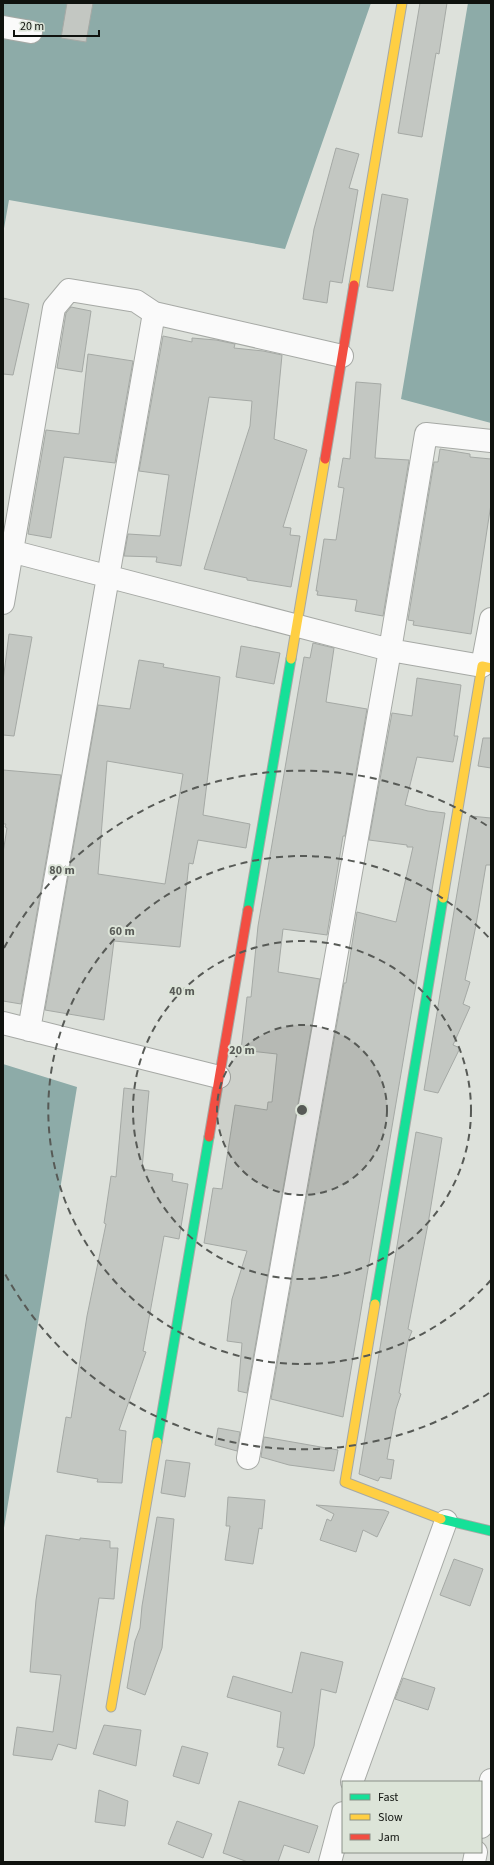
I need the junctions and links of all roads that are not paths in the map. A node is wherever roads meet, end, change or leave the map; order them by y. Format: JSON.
{"nodes":[{"id":1,"x":402,"y":3,"type":"edge"},
{"id":2,"x":3,"y":27,"type":"edge"},
{"id":3,"x":31,"y":32,"type":"dead end"},
{"id":4,"x":154,"y":313,"type":"junction"},
{"id":5,"x":342,"y":356,"type":"junction"},
{"id":6,"x":491,"y":441,"type":"edge"},
{"id":7,"x":8,"y":550,"type":"edge"},
{"id":8,"x":107,"y":576,"type":"junction"},
{"id":9,"x":3,"y":603,"type":"edge"},
{"id":10,"x":491,"y":620,"type":"edge"},
{"id":11,"x":297,"y":626,"type":"junction"},
{"id":12,"x":390,"y":650,"type":"junction"},
{"id":13,"x":486,"y":667,"type":"edge"},
{"id":14,"x":3,"y":1023,"type":"edge"},
{"id":15,"x":29,"y":1030,"type":"junction"},
{"id":16,"x":219,"y":1077,"type":"junction"},
{"id":17,"x":248,"y":1458,"type":"dead end"},
{"id":18,"x":446,"y":1521,"type":"junction"},
{"id":19,"x":491,"y":1531,"type":"edge"},
{"id":20,"x":111,"y":1707,"type":"dead end"},
{"id":21,"x":491,"y":1780,"type":"edge"},
{"id":22,"x":352,"y":1781,"type":"edge"},
{"id":23,"x":342,"y":1817,"type":"edge"},
{"id":24,"x":482,"y":1823,"type":"edge"},
{"id":25,"x":330,"y":1862,"type":"edge"}],
"edges":[{"from":1,"to":5,"type":"street"},
{"from":2,"to":3,"type":"street"},
{"from":4,"to":5,"type":"street"},
{"from":4,"to":7,"type":"street"},
{"from":4,"to":8,"type":"street"},
{"from":5,"to":11,"type":"street"},
{"from":6,"to":12,"type":"street"},
{"from":7,"to":8,"type":"street"},
{"from":7,"to":9,"type":"street"},
{"from":8,"to":11,"type":"street"},
{"from":8,"to":15,"type":"street"},
{"from":10,"to":13,"type":"street"},
{"from":11,"to":12,"type":"street"},
{"from":11,"to":16,"type":"street"},
{"from":12,"to":13,"type":"street"},
{"from":12,"to":17,"type":"street"},
{"from":13,"to":18,"type":"street"},
{"from":14,"to":15,"type":"street"},
{"from":15,"to":16,"type":"street"},
{"from":16,"to":20,"type":"street"},
{"from":18,"to":19,"type":"street"},
{"from":18,"to":22,"type":"street"},
{"from":21,"to":24,"type":"street"},
{"from":23,"to":25,"type":"street"}]}
